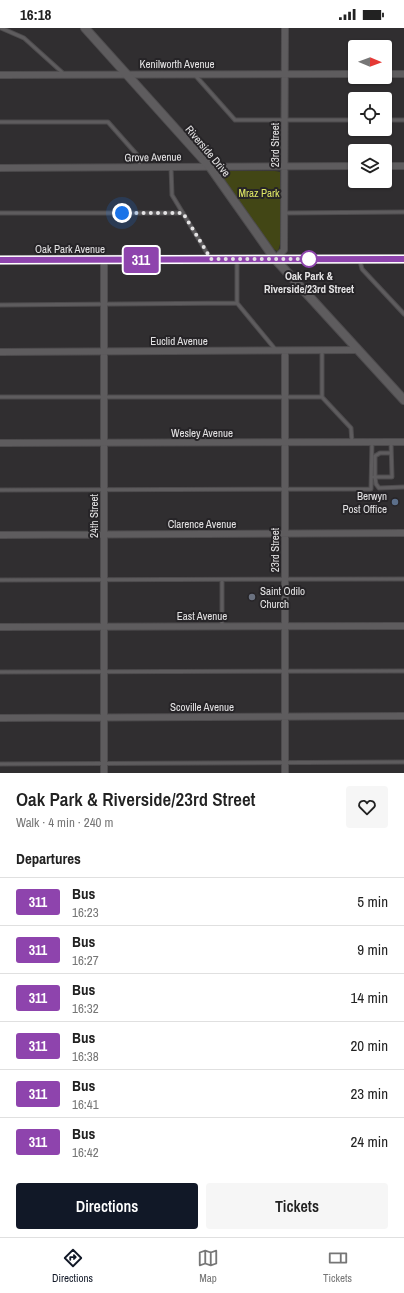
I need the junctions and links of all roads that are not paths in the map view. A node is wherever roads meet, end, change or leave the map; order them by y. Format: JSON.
{"nodes":[{"id":1,"x":2,"y":28,"type":"edge"},
{"id":2,"x":85,"y":28,"type":"edge"},
{"id":3,"x":284,"y":28,"type":"edge"},
{"id":4,"x":64,"y":74,"type":"junction"},
{"id":5,"x":127,"y":74,"type":"junction"},
{"id":6,"x":194,"y":74,"type":"junction"},
{"id":7,"x":285,"y":74,"type":"junction"},
{"id":8,"x":348,"y":74,"type":"edge"},
{"id":9,"x":392,"y":74,"type":"edge"},
{"id":10,"x":404,"y":74,"type":"edge"},
{"id":11,"x":0,"y":75,"type":"edge"},
{"id":12,"x":285,"y":120,"type":"junction"},
{"id":13,"x":348,"y":120,"type":"edge"},
{"id":14,"x":392,"y":120,"type":"edge"},
{"id":15,"x":404,"y":120,"type":"edge"},
{"id":16,"x":0,"y":122,"type":"edge"},
{"id":17,"x":348,"y":166,"type":"edge"},
{"id":18,"x":392,"y":166,"type":"edge"},
{"id":19,"x":404,"y":166,"type":"edge"},
{"id":20,"x":140,"y":167,"type":"junction"},
{"id":21,"x":170,"y":167,"type":"junction"},
{"id":22,"x":210,"y":167,"type":"junction"},
{"id":23,"x":285,"y":167,"type":"junction"},
{"id":24,"x":0,"y":168,"type":"edge"},
{"id":25,"x":404,"y":212,"type":"edge"},
{"id":26,"x":0,"y":213,"type":"edge"},
{"id":27,"x":183,"y":213,"type":"junction"},
{"id":28,"x":284,"y":213,"type":"junction"},
{"id":29,"x":211,"y":259,"type":"junction"},
{"id":30,"x":237,"y":259,"type":"junction"},
{"id":31,"x":275,"y":259,"type":"junction"},
{"id":32,"x":360,"y":259,"type":"junction"},
{"id":33,"x":404,"y":259,"type":"edge"},
{"id":34,"x":0,"y":260,"type":"edge"},
{"id":35,"x":104,"y":260,"type":"junction"},
{"id":36,"x":237,"y":303,"type":"junction"},
{"id":37,"x":0,"y":305,"type":"edge"},
{"id":38,"x":104,"y":305,"type":"junction"},
{"id":39,"x":404,"y":314,"type":"edge"},
{"id":40,"x":358,"y":350,"type":"junction"},
{"id":41,"x":276,"y":351,"type":"junction"},
{"id":42,"x":284,"y":351,"type":"junction"},
{"id":43,"x":322,"y":351,"type":"junction"},
{"id":44,"x":0,"y":352,"type":"edge"},
{"id":45,"x":104,"y":352,"type":"junction"},
{"id":46,"x":104,"y":397,"type":"junction"},
{"id":47,"x":285,"y":397,"type":"junction"},
{"id":48,"x":322,"y":397,"type":"junction"},
{"id":49,"x":0,"y":398,"type":"edge"},
{"id":50,"x":404,"y":400,"type":"edge"},
{"id":51,"x":285,"y":442,"type":"junction"},
{"id":52,"x":352,"y":442,"type":"junction"},
{"id":53,"x":372,"y":442,"type":"junction"},
{"id":54,"x":391,"y":442,"type":"junction"},
{"id":55,"x":404,"y":442,"type":"edge"},
{"id":56,"x":104,"y":443,"type":"junction"},
{"id":57,"x":0,"y":444,"type":"edge"},
{"id":58,"x":391,"y":453,"type":"junction"},
{"id":59,"x":373,"y":456,"type":"junction"},
{"id":60,"x":373,"y":477,"type":"junction"},
{"id":61,"x":404,"y":487,"type":"edge"},
{"id":62,"x":104,"y":489,"type":"junction"},
{"id":63,"x":285,"y":489,"type":"junction"},
{"id":64,"x":0,"y":490,"type":"edge"},
{"id":65,"x":404,"y":533,"type":"edge"},
{"id":66,"x":104,"y":534,"type":"junction"},
{"id":67,"x":285,"y":534,"type":"junction"},
{"id":68,"x":0,"y":535,"type":"edge"},
{"id":69,"x":285,"y":579,"type":"junction"},
{"id":70,"x":404,"y":579,"type":"edge"},
{"id":71,"x":0,"y":580,"type":"edge"},
{"id":72,"x":104,"y":580,"type":"junction"},
{"id":73,"x":222,"y":580,"type":"junction"},
{"id":74,"x":222,"y":626,"type":"junction"},
{"id":75,"x":285,"y":626,"type":"junction"},
{"id":76,"x":404,"y":626,"type":"edge"},
{"id":77,"x":0,"y":627,"type":"edge"},
{"id":78,"x":104,"y":627,"type":"junction"},
{"id":79,"x":285,"y":671,"type":"junction"},
{"id":80,"x":404,"y":671,"type":"edge"},
{"id":81,"x":0,"y":672,"type":"edge"},
{"id":82,"x":104,"y":672,"type":"junction"},
{"id":83,"x":404,"y":716,"type":"edge"},
{"id":84,"x":285,"y":717,"type":"junction"},
{"id":85,"x":0,"y":718,"type":"edge"},
{"id":86,"x":104,"y":718,"type":"junction"},
{"id":87,"x":285,"y":762,"type":"junction"},
{"id":88,"x":404,"y":762,"type":"edge"},
{"id":89,"x":0,"y":764,"type":"edge"},
{"id":90,"x":104,"y":764,"type":"junction"},
{"id":91,"x":104,"y":773,"type":"edge"},
{"id":92,"x":286,"y":773,"type":"edge"}],
"edges":[{"from":1,"to":4,"type":"lane"},
{"from":2,"to":5,"type":"street","name":"Riverside Drive"},
{"from":3,"to":7,"type":"street","name":"23rd Street"},
{"from":4,"to":5,"type":"street","name":"Kenilworth Avenue"},
{"from":4,"to":11,"type":"street","name":"Kenilworth Avenue"},
{"from":5,"to":6,"type":"street","name":"Kenilworth Avenue"},
{"from":5,"to":22,"type":"street","name":"Riverside Drive"},
{"from":6,"to":7,"type":"street","name":"Kenilworth Avenue"},
{"from":6,"to":12,"type":"lane"},
{"from":7,"to":8,"type":"street","name":"Kenilworth Avenue"},
{"from":7,"to":12,"type":"street","name":"23rd Street"},
{"from":9,"to":10,"type":"street"},
{"from":12,"to":13,"type":"lane"},
{"from":12,"to":23,"type":"street","name":"23rd Street"},
{"from":14,"to":15,"type":"lane"},
{"from":16,"to":20,"type":"lane"},
{"from":17,"to":23,"type":"street","name":"Grove Avenue"},
{"from":18,"to":19,"type":"street"},
{"from":20,"to":21,"type":"street","name":"Grove Avenue"},
{"from":20,"to":24,"type":"street","name":"Grove Avenue"},
{"from":21,"to":22,"type":"street","name":"Grove Avenue"},
{"from":21,"to":27,"type":"lane"},
{"from":22,"to":23,"type":"street","name":"Grove Avenue"},
{"from":22,"to":31,"type":"street","name":"Riverside Drive"},
{"from":23,"to":28,"type":"street","name":"23rd Street"},
{"from":25,"to":28,"type":"lane"},
{"from":26,"to":27,"type":"lane"},
{"from":27,"to":29,"type":"lane"},
{"from":28,"to":31,"type":"street","name":"23rd Street"},
{"from":29,"to":30,"type":"street","name":"Oak Park Avenue"},
{"from":29,"to":35,"type":"street","name":"Oak Park Avenue"},
{"from":30,"to":31,"type":"street","name":"Oak Park Avenue"},
{"from":30,"to":36,"type":"lane"},
{"from":31,"to":32,"type":"street","name":"Oak Park Avenue"},
{"from":31,"to":40,"type":"street","name":"Riverside Drive"},
{"from":32,"to":33,"type":"street","name":"Oak Park Avenue"},
{"from":32,"to":39,"type":"lane"},
{"from":34,"to":35,"type":"street","name":"Oak Park Avenue"},
{"from":35,"to":38,"type":"street","name":"24th Street"},
{"from":36,"to":38,"type":"lane"},
{"from":36,"to":41,"type":"lane"},
{"from":37,"to":38,"type":"lane"},
{"from":38,"to":45,"type":"street","name":"24th Street"},
{"from":40,"to":43,"type":"street","name":"Euclid Avenue"},
{"from":40,"to":50,"type":"street","name":"Riverside Drive"},
{"from":41,"to":42,"type":"street","name":"Euclid Avenue"},
{"from":41,"to":45,"type":"street","name":"Euclid Avenue"},
{"from":42,"to":43,"type":"street","name":"Euclid Avenue"},
{"from":42,"to":47,"type":"street","name":"23rd Street"},
{"from":43,"to":48,"type":"lane"},
{"from":44,"to":45,"type":"street","name":"Euclid Avenue"},
{"from":45,"to":46,"type":"street","name":"24th Street"},
{"from":46,"to":47,"type":"lane"},
{"from":46,"to":49,"type":"lane"},
{"from":46,"to":56,"type":"street","name":"24th Street"},
{"from":47,"to":48,"type":"lane"},
{"from":47,"to":51,"type":"street","name":"23rd Street"},
{"from":48,"to":52,"type":"lane"},
{"from":51,"to":52,"type":"street","name":"Wesley Avenue"},
{"from":51,"to":56,"type":"street","name":"Wesley Avenue"},
{"from":51,"to":63,"type":"street","name":"23rd Street"},
{"from":52,"to":53,"type":"street","name":"Wesley Avenue"},
{"from":53,"to":54,"type":"street","name":"Wesley Avenue"},
{"from":53,"to":59,"type":"lane"},
{"from":54,"to":55,"type":"street","name":"Wesley Avenue"},
{"from":54,"to":58,"type":"lane"},
{"from":56,"to":57,"type":"street","name":"Wesley Avenue"},
{"from":56,"to":62,"type":"street","name":"24th Street"},
{"from":58,"to":59,"type":"lane"},
{"from":58,"to":60,"type":"lane"},
{"from":59,"to":60,"type":"lane"},
{"from":60,"to":61,"type":"lane"},
{"from":60,"to":63,"type":"lane"},
{"from":62,"to":63,"type":"lane"},
{"from":62,"to":64,"type":"lane"},
{"from":62,"to":66,"type":"street","name":"24th Street"},
{"from":63,"to":67,"type":"street","name":"23rd Street"},
{"from":65,"to":67,"type":"street","name":"Clarence Avenue"},
{"from":66,"to":67,"type":"street","name":"Clarence Avenue"},
{"from":66,"to":68,"type":"street","name":"Clarence Avenue"},
{"from":66,"to":72,"type":"street","name":"24th Street"},
{"from":67,"to":69,"type":"street","name":"23rd Street"},
{"from":69,"to":70,"type":"lane"},
{"from":69,"to":73,"type":"lane"},
{"from":69,"to":75,"type":"street","name":"23rd Street"},
{"from":71,"to":72,"type":"lane"},
{"from":72,"to":73,"type":"lane"},
{"from":72,"to":78,"type":"street","name":"24th Street"},
{"from":73,"to":74,"type":"lane"},
{"from":74,"to":75,"type":"street","name":"East Avenue"},
{"from":74,"to":78,"type":"street","name":"East Avenue"},
{"from":75,"to":76,"type":"street","name":"East Avenue"},
{"from":75,"to":79,"type":"street","name":"23rd Street"},
{"from":77,"to":78,"type":"street","name":"East Avenue"},
{"from":78,"to":82,"type":"street","name":"24th Street"},
{"from":79,"to":80,"type":"lane"},
{"from":79,"to":82,"type":"lane"},
{"from":79,"to":84,"type":"street","name":"23rd Street"},
{"from":81,"to":82,"type":"lane"},
{"from":82,"to":86,"type":"street","name":"24th Street"},
{"from":83,"to":84,"type":"street","name":"Scoville Avenue"},
{"from":84,"to":86,"type":"street","name":"Scoville Avenue"},
{"from":84,"to":87,"type":"street","name":"23rd Street"},
{"from":85,"to":86,"type":"street","name":"Scoville Avenue"},
{"from":86,"to":90,"type":"street","name":"24th Street"},
{"from":87,"to":88,"type":"lane"},
{"from":87,"to":90,"type":"lane"},
{"from":87,"to":92,"type":"street","name":"23rd Street"},
{"from":89,"to":90,"type":"lane"},
{"from":90,"to":91,"type":"street","name":"24th Street"}]}
